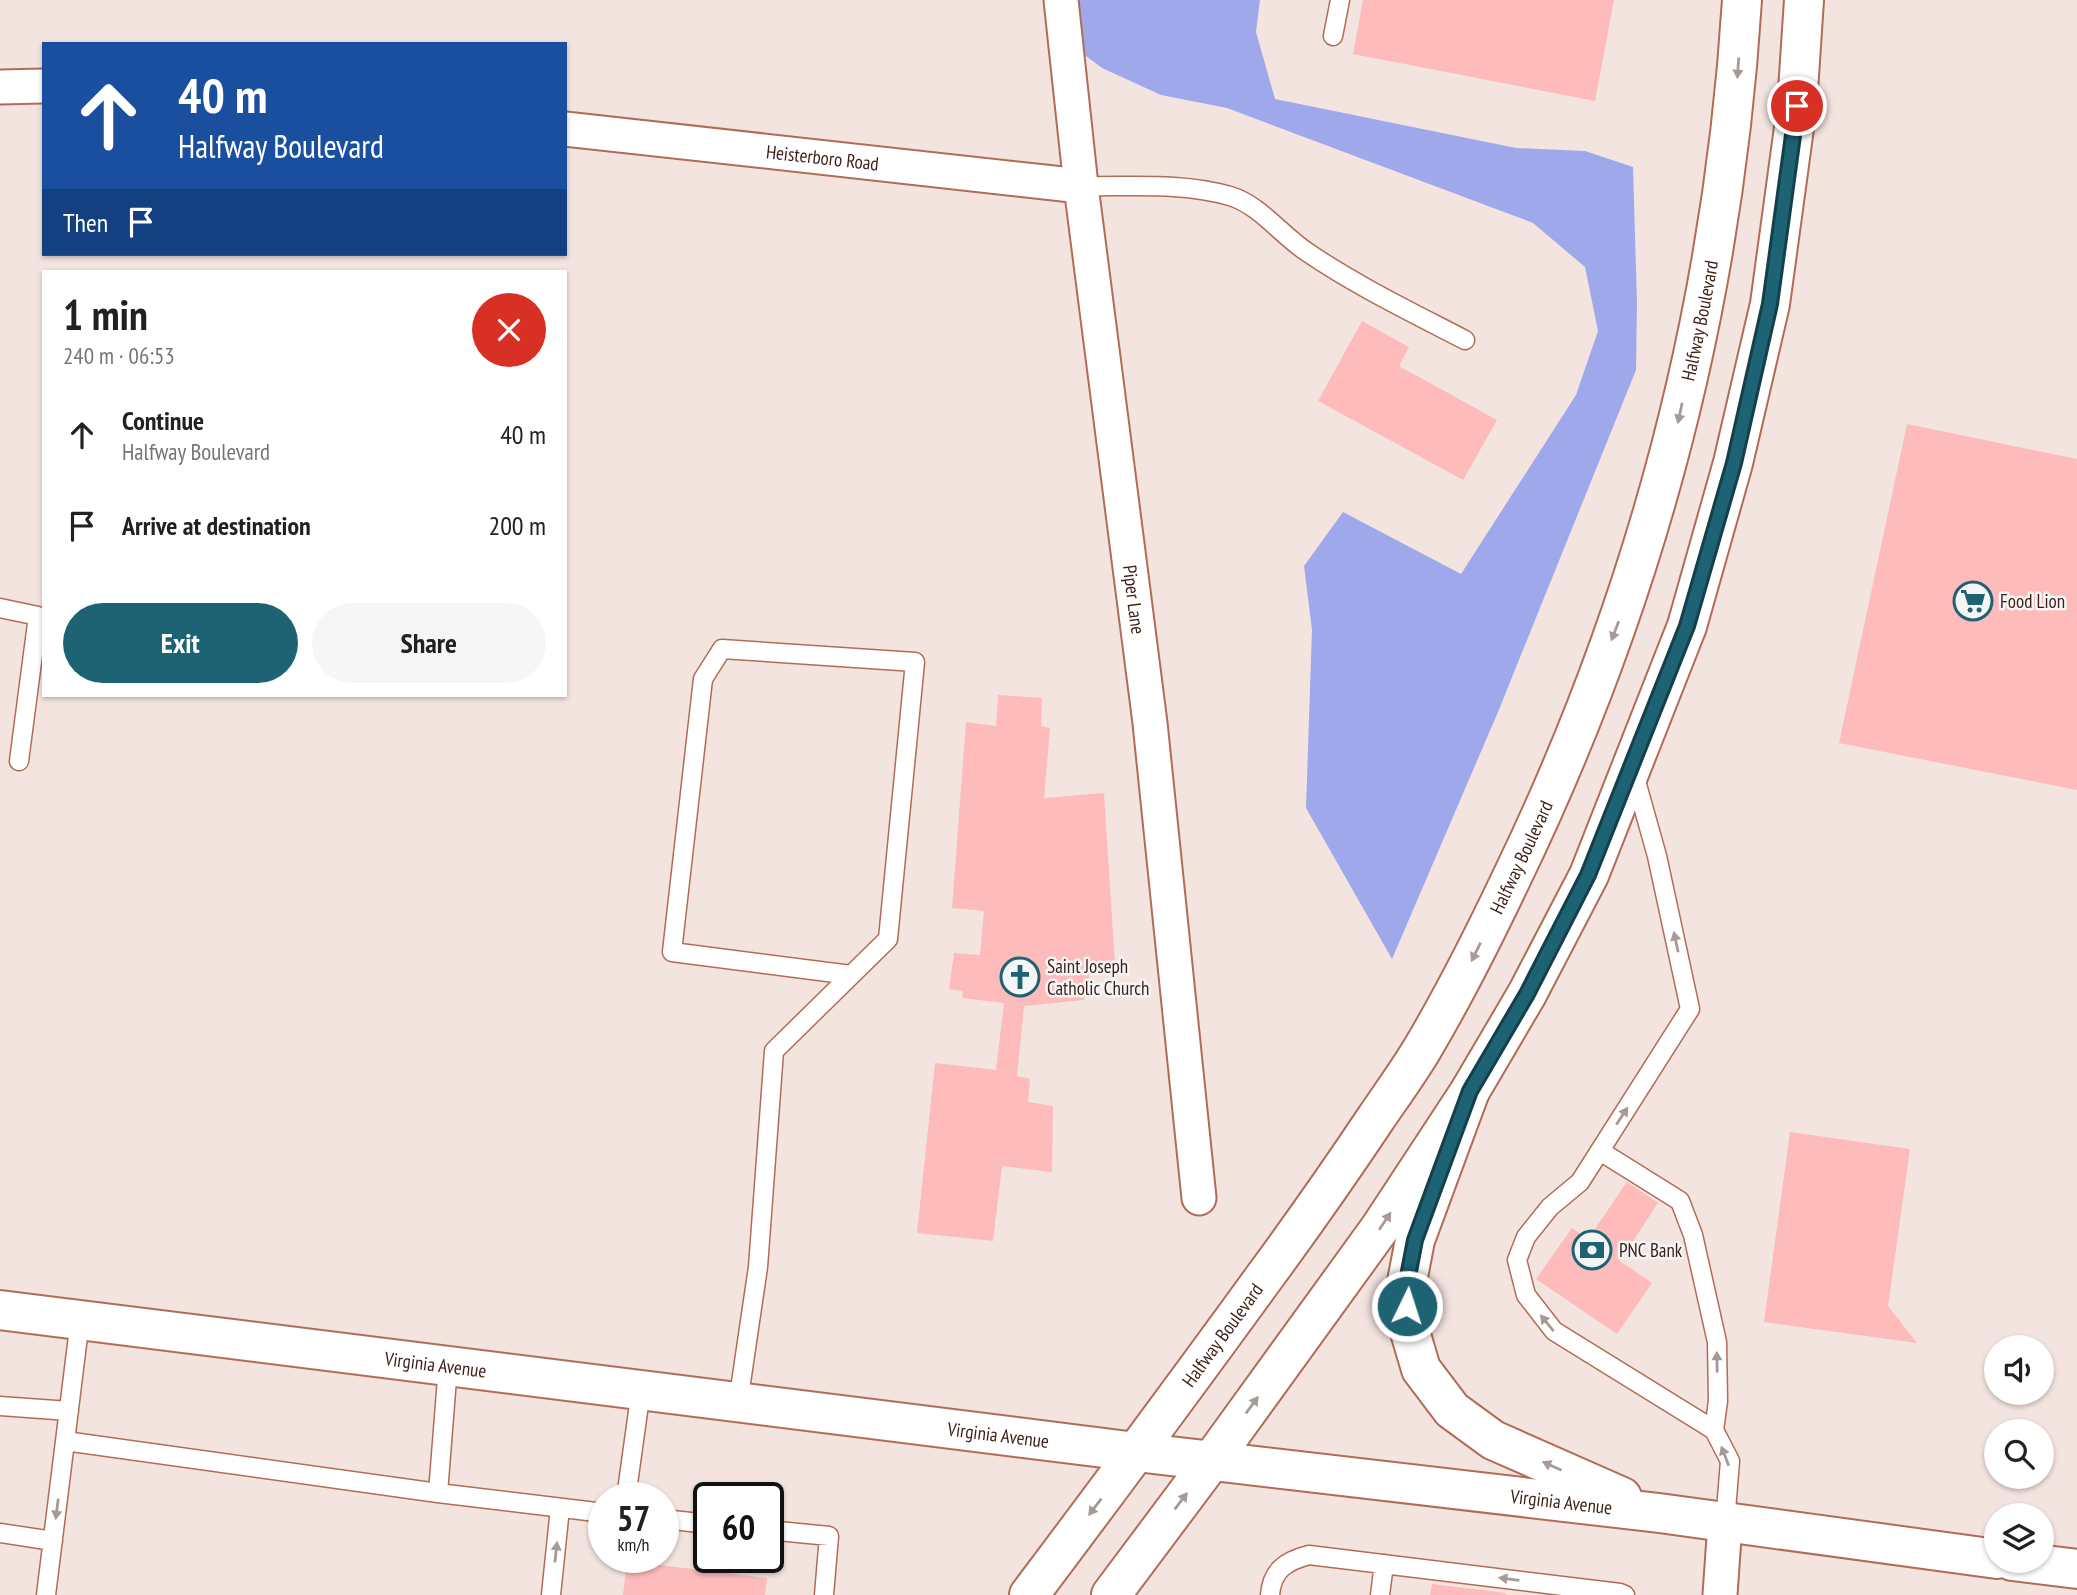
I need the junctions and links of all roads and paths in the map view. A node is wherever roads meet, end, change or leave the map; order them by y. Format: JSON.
{"nodes":[{"id":1,"x":1061,"y":0,"type":"edge"},
{"id":2,"x":1340,"y":0,"type":"edge"},
{"id":3,"x":1742,"y":0,"type":"edge"},
{"id":4,"x":1804,"y":0,"type":"edge"},
{"id":5,"x":1333,"y":36,"type":"dead end"},
{"id":6,"x":42,"y":86,"type":"edge"},
{"id":7,"x":0,"y":88,"type":"edge"},
{"id":8,"x":567,"y":129,"type":"edge"},
{"id":9,"x":1081,"y":187,"type":"junction"},
{"id":10,"x":1465,"y":340,"type":"dead end"},
{"id":11,"x":0,"y":608,"type":"edge"},
{"id":12,"x":19,"y":761,"type":"dead end"},
{"id":13,"x":1633,"y":767,"type":"junction"},
{"id":14,"x":850,"y":975,"type":"junction"},
{"id":15,"x":1470,"y":1091,"type":"junction"},
{"id":16,"x":1600,"y":1150,"type":"junction"},
{"id":17,"x":1199,"y":1198,"type":"dead end"},
{"id":18,"x":0,"y":1310,"type":"edge"},
{"id":19,"x":79,"y":1320,"type":"junction"},
{"id":20,"x":449,"y":1366,"type":"junction"},
{"id":21,"x":641,"y":1390,"type":"junction"},
{"id":22,"x":738,"y":1403,"type":"junction"},
{"id":23,"x":0,"y":1406,"type":"edge"},
{"id":24,"x":69,"y":1411,"type":"junction"},
{"id":25,"x":1714,"y":1430,"type":"junction"},
{"id":26,"x":65,"y":1441,"type":"junction"},
{"id":27,"x":1136,"y":1452,"type":"junction"},
{"id":28,"x":1212,"y":1460,"type":"junction"},
{"id":29,"x":628,"y":1482,"type":"edge"},
{"id":30,"x":438,"y":1493,"type":"junction"},
{"id":31,"x":560,"y":1508,"type":"junction"},
{"id":32,"x":588,"y":1511,"type":"edge"},
{"id":33,"x":1659,"y":1513,"type":"junction"},
{"id":34,"x":1725,"y":1523,"type":"junction"},
{"id":35,"x":784,"y":1532,"type":"edge"},
{"id":36,"x":0,"y":1533,"type":"edge"},
{"id":37,"x":53,"y":1541,"type":"junction"},
{"id":38,"x":1984,"y":1557,"type":"edge"},
{"id":39,"x":1384,"y":1564,"type":"junction"},
{"id":40,"x":2054,"y":1566,"type":"edge"},
{"id":41,"x":2077,"y":1569,"type":"edge"},
{"id":42,"x":46,"y":1595,"type":"edge"},
{"id":43,"x":551,"y":1595,"type":"edge"},
{"id":44,"x":824,"y":1595,"type":"edge"},
{"id":45,"x":1029,"y":1595,"type":"edge"},
{"id":46,"x":1111,"y":1595,"type":"edge"},
{"id":47,"x":1270,"y":1595,"type":"edge"},
{"id":48,"x":1380,"y":1595,"type":"edge"},
{"id":49,"x":1625,"y":1595,"type":"edge"},
{"id":50,"x":1720,"y":1595,"type":"edge"}],
"edges":[{"from":1,"to":9,"type":"street","name":"Piper Lane"},
{"from":2,"to":5,"type":"lane"},
{"from":3,"to":27,"type":"main road","name":"Halfway Boulevard","one_way":true},
{"from":4,"to":13,"type":"main road"},
{"from":6,"to":7,"type":"street"},
{"from":8,"to":9,"type":"street","name":"Heisterboro Road"},
{"from":9,"to":10,"type":"lane"},
{"from":9,"to":17,"type":"street","name":"Piper Lane"},
{"from":11,"to":12,"type":"lane"},
{"from":13,"to":15,"type":"main road"},
{"from":16,"to":13,"type":"lane","one_way":true},
{"from":14,"to":14,"type":"lane"},
{"from":14,"to":22,"type":"lane"},
{"from":28,"to":15,"type":"main road","one_way":true},
{"from":33,"to":15,"type":"main road","one_way":true},
{"from":25,"to":16,"type":"lane","one_way":true},
{"from":25,"to":16,"type":"lane","one_way":true},
{"from":18,"to":19,"type":"main road","name":"Virginia Avenue"},
{"from":19,"to":20,"type":"main road","name":"Virginia Avenue"},
{"from":19,"to":24,"type":"lane"},
{"from":20,"to":21,"type":"main road","name":"Virginia Avenue"},
{"from":20,"to":30,"type":"lane"},
{"from":21,"to":22,"type":"main road","name":"Virginia Avenue"},
{"from":21,"to":29,"type":"lane"},
{"from":22,"to":27,"type":"main road","name":"Virginia Avenue"},
{"from":23,"to":24,"type":"lane"},
{"from":24,"to":26,"type":"lane"},
{"from":34,"to":25,"type":"lane","one_way":true},
{"from":26,"to":30,"type":"lane"},
{"from":26,"to":37,"type":"lane","one_way":true},
{"from":27,"to":28,"type":"main road","name":"Virginia Avenue"},
{"from":27,"to":45,"type":"main road","name":"Halfway Boulevard","one_way":true},
{"from":28,"to":33,"type":"main road","name":"Virginia Avenue"},
{"from":46,"to":28,"type":"main road","one_way":true},
{"from":30,"to":31,"type":"lane"},
{"from":31,"to":32,"type":"lane"},
{"from":43,"to":31,"type":"lane","one_way":true},
{"from":33,"to":34,"type":"main road","name":"Virginia Avenue"},
{"from":34,"to":38,"type":"main road","name":"Virginia Avenue"},
{"from":34,"to":50,"type":"street"},
{"from":35,"to":44,"type":"lane"},
{"from":36,"to":37,"type":"lane"},
{"from":37,"to":42,"type":"lane"},
{"from":39,"to":47,"type":"lane"},
{"from":39,"to":48,"type":"lane"},
{"from":49,"to":39,"type":"lane","one_way":true},
{"from":40,"to":41,"type":"main road"}]}
